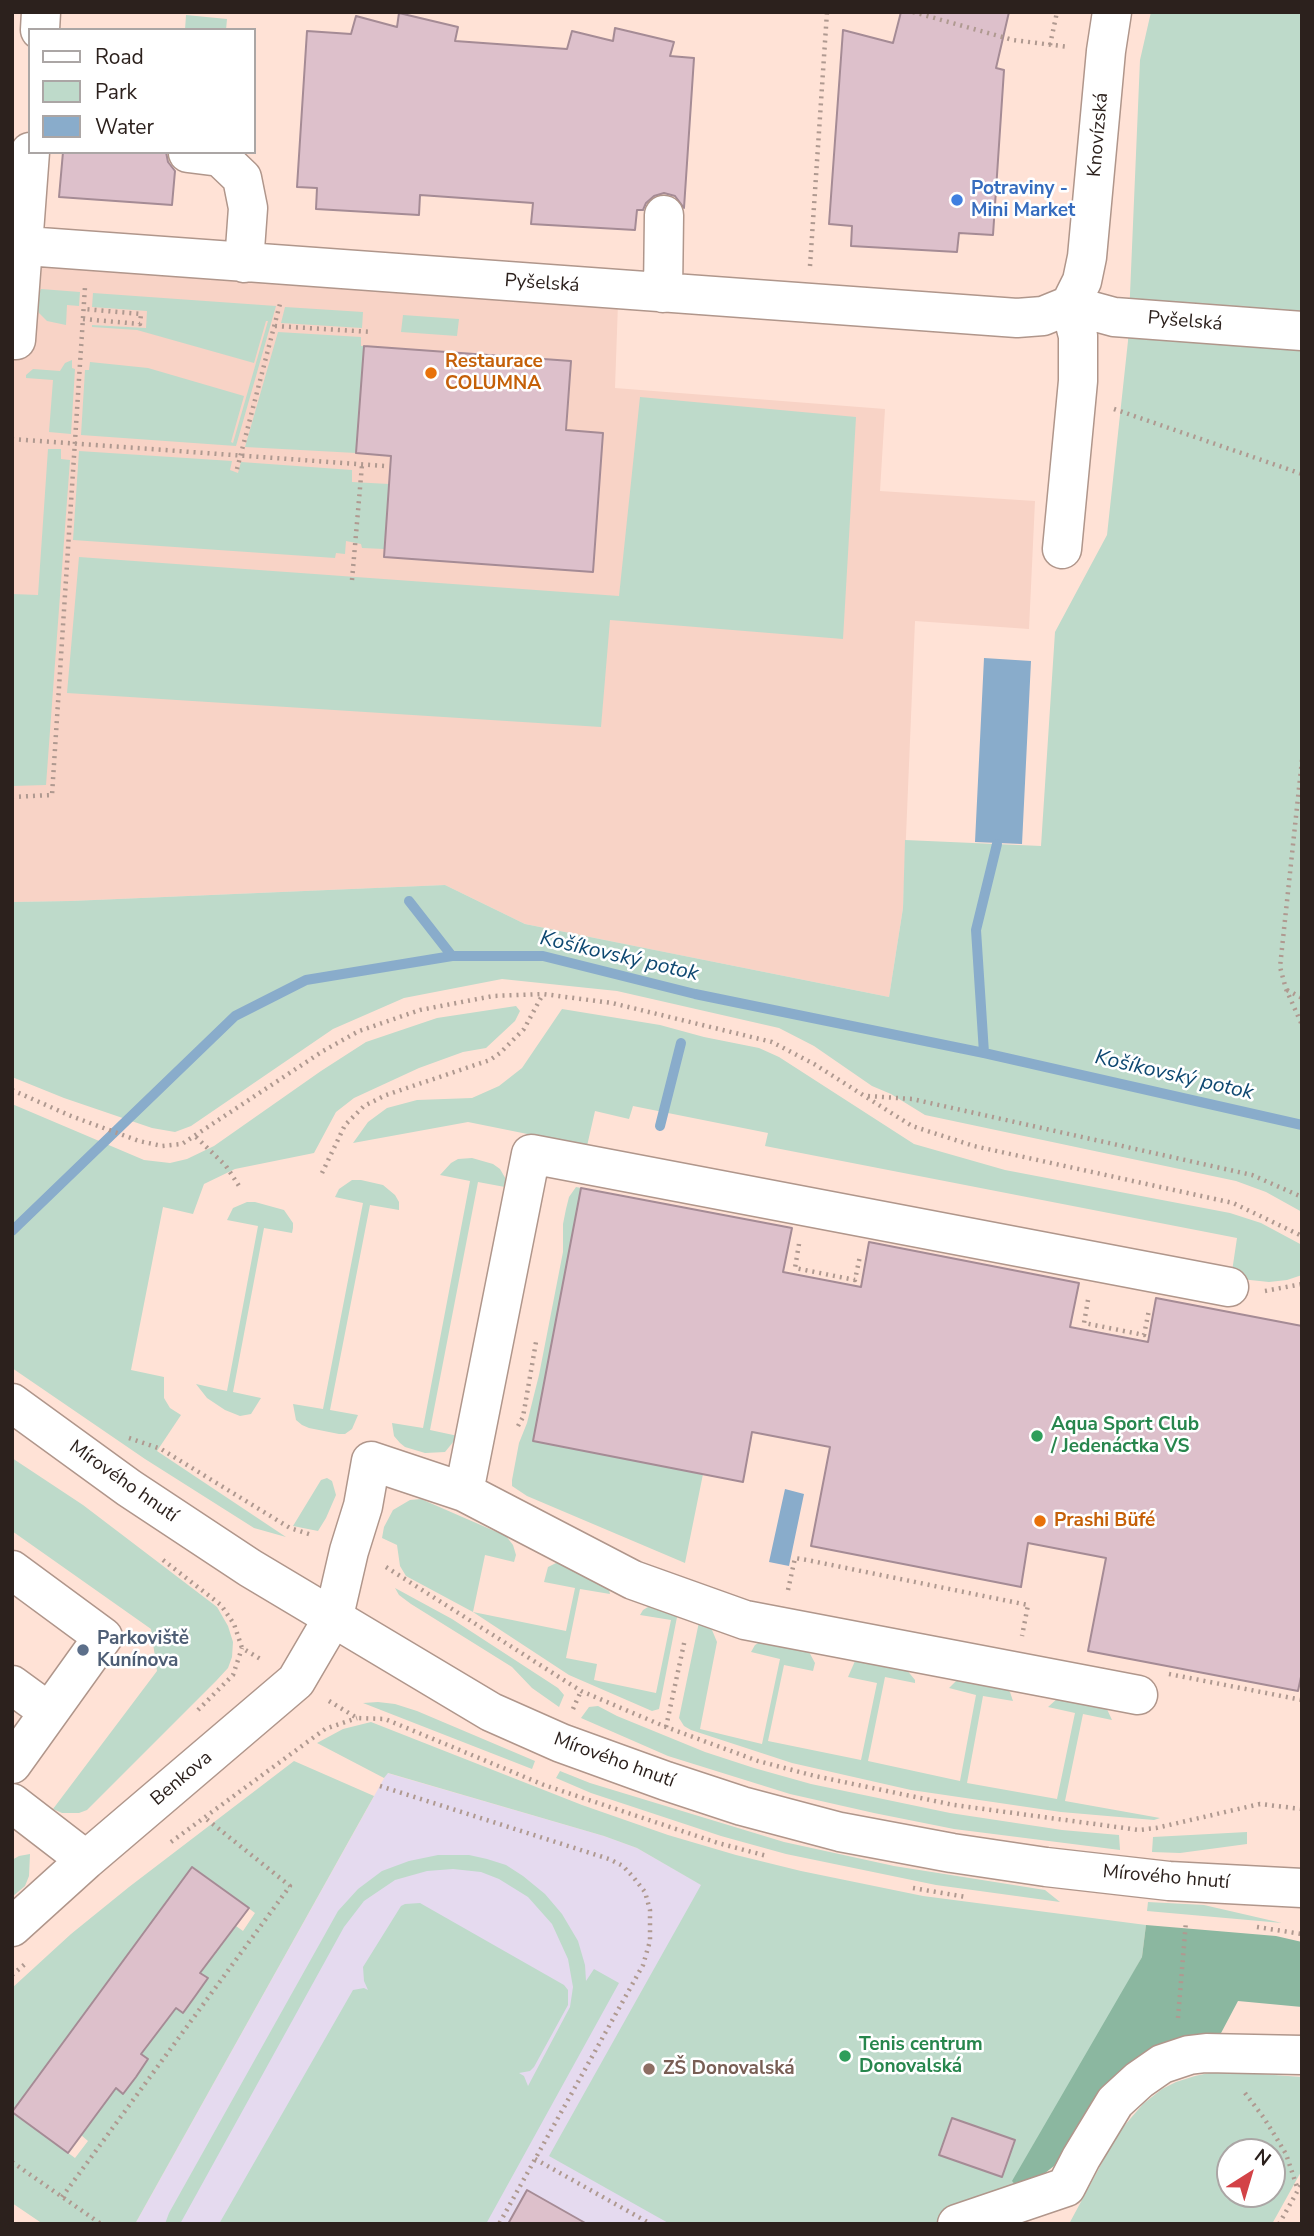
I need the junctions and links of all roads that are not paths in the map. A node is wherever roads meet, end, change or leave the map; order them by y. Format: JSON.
{"nodes":[{"id":1,"x":1112,"y":12,"type":"edge"},
{"id":2,"x":30,"y":154,"type":"edge"},
{"id":3,"x":201,"y":154,"type":"edge"},
{"id":4,"x":664,"y":215,"type":"dead end"},
{"id":5,"x":18,"y":246,"type":"edge"},
{"id":6,"x":244,"y":263,"type":"junction"},
{"id":7,"x":663,"y":293,"type":"junction"},
{"id":8,"x":1070,"y":305,"type":"junction"},
{"id":9,"x":1302,"y":331,"type":"edge"},
{"id":10,"x":16,"y":340,"type":"dead end"},
{"id":11,"x":1062,"y":549,"type":"dead end"},
{"id":12,"x":1228,"y":1287,"type":"dead end"},
{"id":13,"x":12,"y":1403,"type":"edge"},
{"id":14,"x":464,"y":1492,"type":"junction"},
{"id":15,"x":12,"y":1570,"type":"edge"},
{"id":16,"x":334,"y":1616,"type":"junction"},
{"id":17,"x":1150,"y":1684,"type":"road end"},
{"id":18,"x":12,"y":1685,"type":"edge"},
{"id":19,"x":49,"y":1712,"type":"junction"},
{"id":20,"x":12,"y":1764,"type":"edge"},
{"id":21,"x":12,"y":1803,"type":"edge"},
{"id":22,"x":86,"y":1860,"type":"junction"},
{"id":23,"x":1302,"y":1888,"type":"edge"},
{"id":24,"x":22,"y":1942,"type":"edge"},
{"id":25,"x":1302,"y":2055,"type":"edge"},
{"id":26,"x":957,"y":2224,"type":"edge"}],
"edges":[{"from":1,"to":8,"type":"street","name":"Knovízská"},
{"from":2,"to":5,"type":"street"},
{"from":3,"to":6,"type":"street"},
{"from":4,"to":7,"type":"street"},
{"from":5,"to":6,"type":"street","name":"Pyšelská"},
{"from":5,"to":10,"type":"street"},
{"from":6,"to":7,"type":"street","name":"Pyšelská"},
{"from":7,"to":8,"type":"street","name":"Pyšelská"},
{"from":8,"to":9,"type":"street","name":"Pyšelská"},
{"from":8,"to":11,"type":"street"},
{"from":12,"to":14,"type":"street"},
{"from":13,"to":16,"type":"street","name":"Mírového hnutí"},
{"from":14,"to":16,"type":"street","name":"Benkova"},
{"from":14,"to":17,"type":"street"},
{"from":15,"to":19,"type":"street"},
{"from":16,"to":22,"type":"street","name":"Benkova"},
{"from":16,"to":23,"type":"street","name":"Mírového hnutí"},
{"from":18,"to":19,"type":"street"},
{"from":19,"to":20,"type":"street"},
{"from":21,"to":22,"type":"street"},
{"from":22,"to":24,"type":"street","name":"Benkova"},
{"from":25,"to":26,"type":"street"}]}
